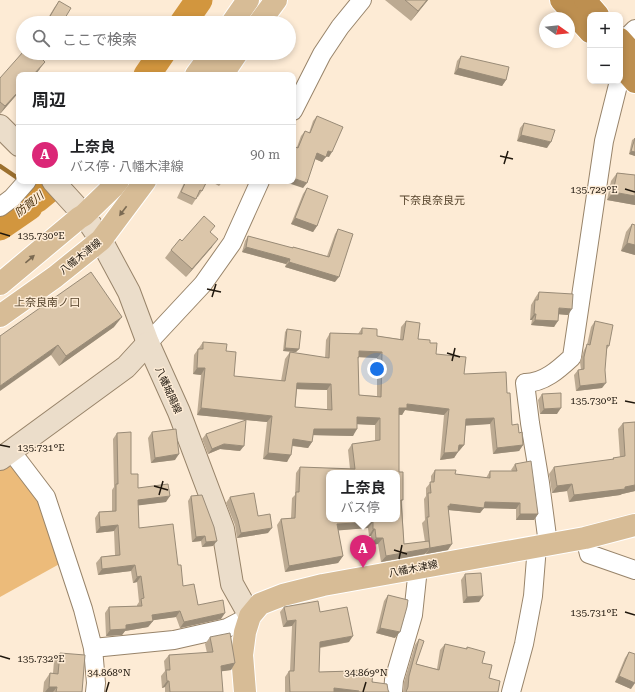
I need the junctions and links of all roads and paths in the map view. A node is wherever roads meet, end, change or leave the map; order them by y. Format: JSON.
{"nodes":[{"id":1,"x":248,"y":0,"type":"edge"},
{"id":2,"x":276,"y":0,"type":"edge"},
{"id":3,"x":362,"y":0,"type":"edge"},
{"id":4,"x":561,"y":0,"type":"edge"},
{"id":5,"x":585,"y":0,"type":"edge"},
{"id":6,"x":595,"y":12,"type":"edge"},
{"id":7,"x":237,"y":16,"type":"edge"},
{"id":8,"x":264,"y":16,"type":"edge"},
{"id":9,"x":587,"y":29,"type":"edge"},
{"id":10,"x":207,"y":60,"type":"edge"},
{"id":11,"x":232,"y":60,"type":"edge"},
{"id":12,"x":625,"y":60,"type":"edge"},
{"id":13,"x":198,"y":72,"type":"edge"},
{"id":14,"x":224,"y":72,"type":"edge"},
{"id":15,"x":296,"y":105,"type":"edge"},
{"id":16,"x":0,"y":126,"type":"edge"},
{"id":17,"x":16,"y":142,"type":"edge"},
{"id":18,"x":24,"y":184,"type":"edge"},
{"id":19,"x":56,"y":184,"type":"edge"},
{"id":20,"x":116,"y":184,"type":"edge"},
{"id":21,"x":143,"y":184,"type":"edge"},
{"id":22,"x":259,"y":184,"type":"edge"},
{"id":23,"x":0,"y":206,"type":"edge"},
{"id":24,"x":84,"y":215,"type":"junction"},
{"id":25,"x":101,"y":240,"type":"junction"},
{"id":26,"x":0,"y":284,"type":"edge"},
{"id":27,"x":0,"y":316,"type":"edge"},
{"id":28,"x":148,"y":343,"type":"junction"},
{"id":29,"x":6,"y":455,"type":"edge"},
{"id":30,"x":635,"y":525,"type":"edge"},
{"id":31,"x":585,"y":538,"type":"junction"},
{"id":32,"x":542,"y":545,"type":"junction"},
{"id":33,"x":418,"y":568,"type":"junction"},
{"id":34,"x":635,"y":570,"type":"edge"},
{"id":35,"x":250,"y":616,"type":"junction"},
{"id":36,"x":93,"y":648,"type":"junction"},
{"id":37,"x":95,"y":692,"type":"edge"},
{"id":38,"x":245,"y":692,"type":"edge"},
{"id":39,"x":393,"y":692,"type":"edge"},
{"id":40,"x":511,"y":692,"type":"edge"}],
"edges":[{"from":1,"to":7,"type":"main road"},
{"from":2,"to":8,"type":"main road"},
{"from":3,"to":15,"type":"street"},
{"from":4,"to":9,"type":"highway"},
{"from":5,"to":6,"type":"highway"},
{"from":10,"to":13,"type":"main road"},
{"from":11,"to":14,"type":"main road"},
{"from":12,"to":32,"type":"street"},
{"from":16,"to":17,"type":"main road"},
{"from":18,"to":23,"type":"street"},
{"from":19,"to":24,"type":"main road","name":"八幡城陽線"},
{"from":20,"to":24,"type":"main road"},
{"from":21,"to":25,"type":"main road","name":"八幡木津線","one_way":true},
{"from":22,"to":28,"type":"street"},
{"from":24,"to":25,"type":"main road","name":"八幡城陽線"},
{"from":26,"to":24,"type":"main road","one_way":true},
{"from":25,"to":27,"type":"main road","name":"八幡木津線"},
{"from":25,"to":28,"type":"main road","name":"八幡城陽線"},
{"from":28,"to":29,"type":"main road"},
{"from":28,"to":35,"type":"main road","name":"八幡城陽線"},
{"from":29,"to":36,"type":"street"},
{"from":30,"to":31,"type":"main road","name":"八幡木津線"},
{"from":31,"to":32,"type":"main road","name":"八幡木津線"},
{"from":31,"to":34,"type":"street"},
{"from":32,"to":33,"type":"main road","name":"八幡木津線"},
{"from":32,"to":40,"type":"street"},
{"from":33,"to":35,"type":"main road","name":"八幡木津線"},
{"from":33,"to":39,"type":"street"},
{"from":35,"to":36,"type":"street"},
{"from":35,"to":38,"type":"main road"},
{"from":36,"to":37,"type":"street"}]}
